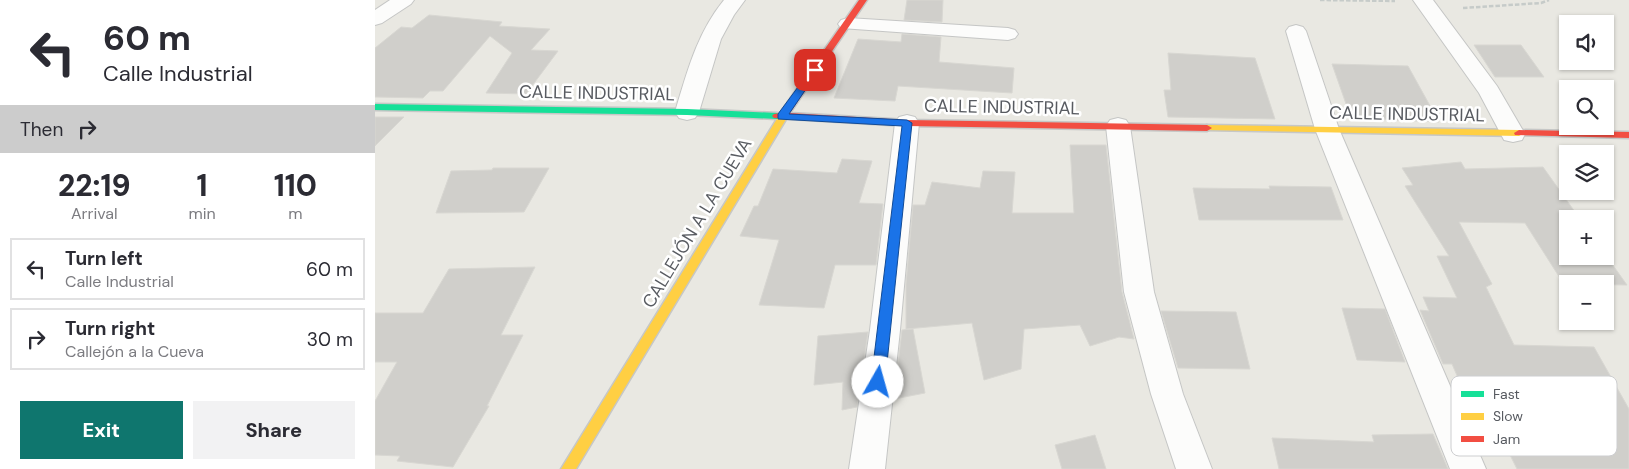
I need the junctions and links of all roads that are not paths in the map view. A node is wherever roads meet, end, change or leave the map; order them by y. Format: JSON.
{"nodes":[{"id":1,"x":404,"y":0,"type":"edge"},
{"id":2,"x":735,"y":0,"type":"edge"},
{"id":3,"x":863,"y":0,"type":"edge"},
{"id":4,"x":1426,"y":5,"type":"edge"},
{"id":5,"x":375,"y":18,"type":"edge"},
{"id":6,"x":848,"y":24,"type":"junction"},
{"id":7,"x":1296,"y":30,"type":"dead end"},
{"id":8,"x":1009,"y":34,"type":"dead end"},
{"id":9,"x":375,"y":107,"type":"edge"},
{"id":10,"x":687,"y":112,"type":"junction"},
{"id":11,"x":782,"y":117,"type":"junction"},
{"id":12,"x":907,"y":123,"type":"junction"},
{"id":13,"x":1118,"y":126,"type":"junction"},
{"id":14,"x":1327,"y":129,"type":"junction"},
{"id":15,"x":1513,"y":134,"type":"junction"},
{"id":16,"x":1629,"y":135,"type":"edge"},
{"id":17,"x":1451,"y":430,"type":"edge"},
{"id":18,"x":1462,"y":456,"type":"edge"},
{"id":19,"x":568,"y":469,"type":"edge"},
{"id":20,"x":867,"y":469,"type":"edge"},
{"id":21,"x":1194,"y":469,"type":"edge"},
{"id":22,"x":1467,"y":469,"type":"edge"}],
"edges":[{"from":1,"to":5,"type":"street"},
{"from":2,"to":10,"type":"street"},
{"from":3,"to":6,"type":"street","name":"CALLEJÓN A LA CUEVA"},
{"from":4,"to":15,"type":"street"},
{"from":6,"to":8,"type":"street"},
{"from":6,"to":11,"type":"street","name":"CALLEJÓN A LA CUEVA"},
{"from":7,"to":14,"type":"street"},
{"from":9,"to":10,"type":"street","name":"CALLE INDUSTRIAL"},
{"from":10,"to":11,"type":"street","name":"CALLE INDUSTRIAL"},
{"from":11,"to":12,"type":"street","name":"CALLE INDUSTRIAL"},
{"from":11,"to":19,"type":"street","name":"CALLEJÓN A LA CUEVA"},
{"from":12,"to":13,"type":"street","name":"CALLE INDUSTRIAL"},
{"from":12,"to":20,"type":"street"},
{"from":13,"to":14,"type":"street","name":"CALLE INDUSTRIAL"},
{"from":13,"to":21,"type":"street"},
{"from":14,"to":15,"type":"street","name":"CALLE INDUSTRIAL"},
{"from":14,"to":17,"type":"street"},
{"from":15,"to":16,"type":"street","name":"CALLE INDUSTRIAL"},
{"from":18,"to":22,"type":"street"}]}
